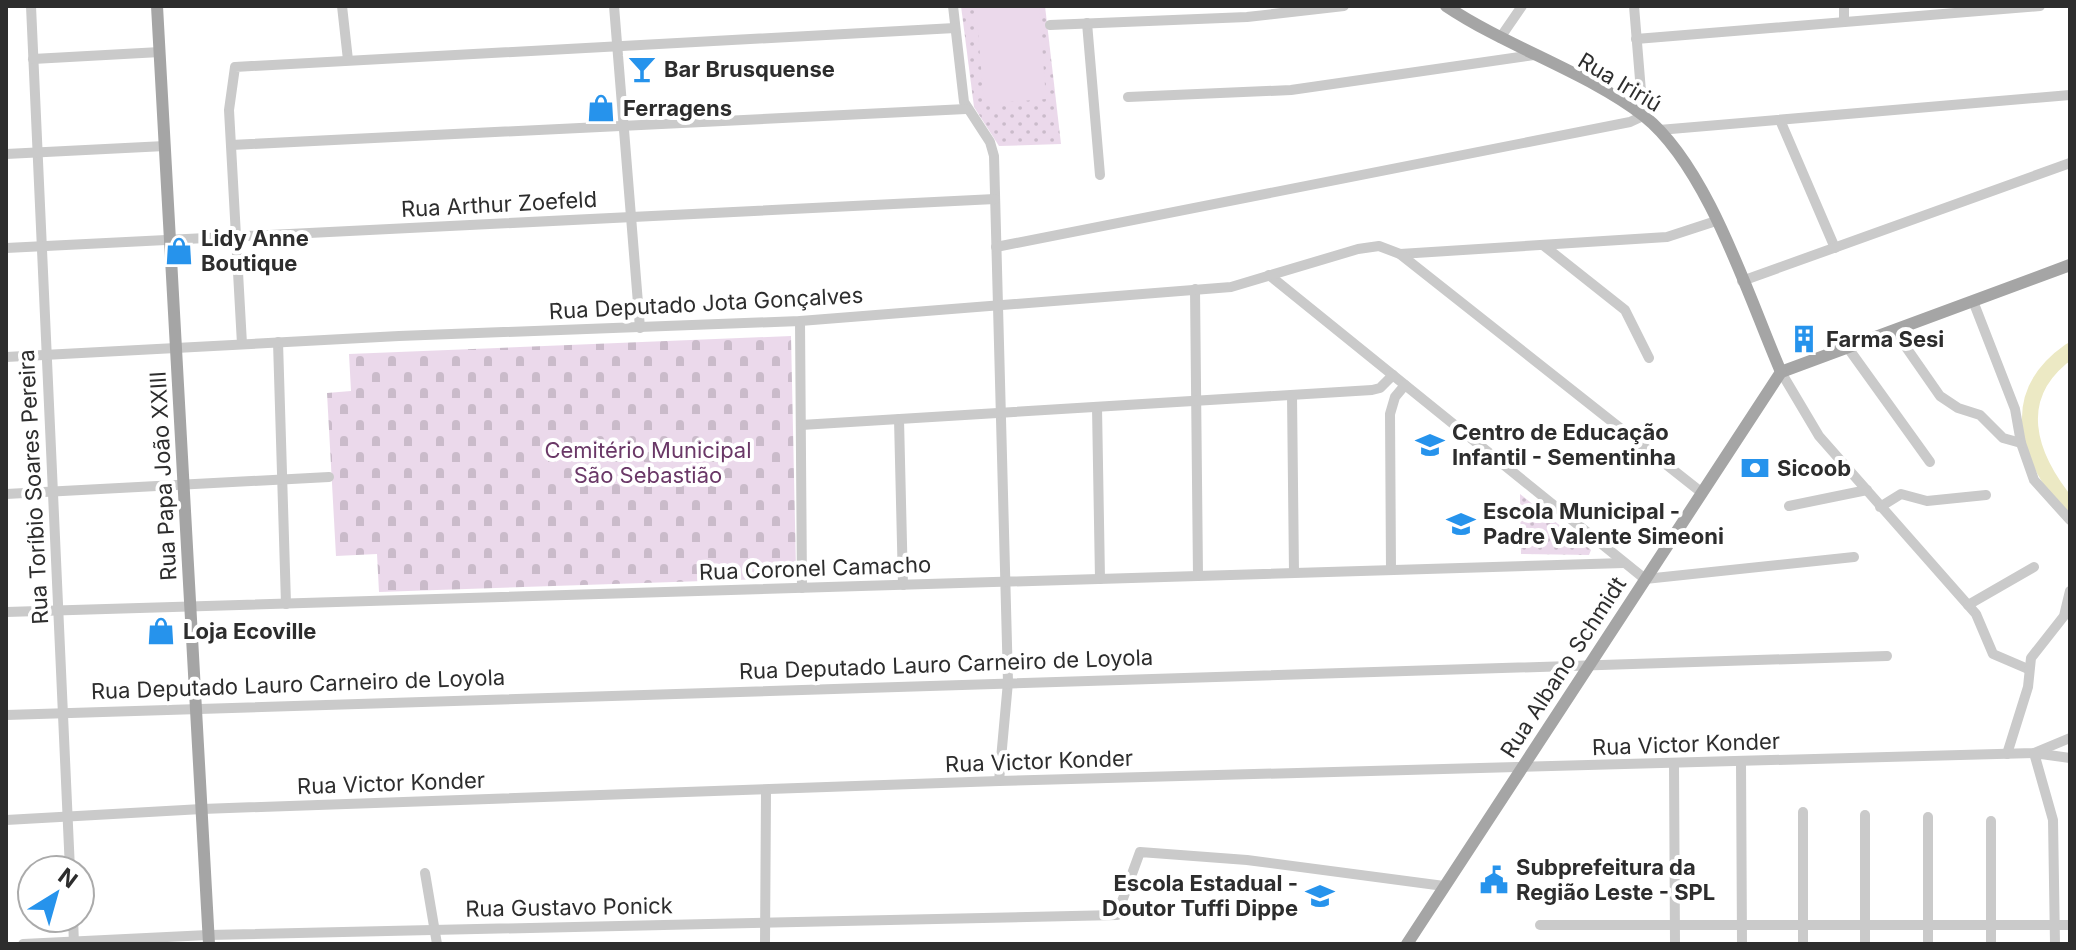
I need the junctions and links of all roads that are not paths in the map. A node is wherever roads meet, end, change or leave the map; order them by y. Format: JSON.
{"nodes":[{"id":1,"x":31,"y":6,"type":"edge"},
{"id":2,"x":157,"y":6,"type":"edge"},
{"id":3,"x":342,"y":6,"type":"edge"},
{"id":4,"x":614,"y":6,"type":"edge"},
{"id":5,"x":953,"y":6,"type":"edge"},
{"id":6,"x":1344,"y":6,"type":"edge"},
{"id":7,"x":1446,"y":6,"type":"edge"},
{"id":8,"x":1522,"y":6,"type":"edge"},
{"id":9,"x":1634,"y":6,"type":"edge"},
{"id":10,"x":1844,"y":6,"type":"edge"},
{"id":11,"x":2040,"y":6,"type":"edge"},
{"id":12,"x":1966,"y":9,"type":"edge"},
{"id":13,"x":1844,"y":22,"type":"junction"},
{"id":14,"x":1087,"y":23,"type":"junction"},
{"id":15,"x":1050,"y":25,"type":"dead end"},
{"id":16,"x":955,"y":28,"type":"junction"},
{"id":17,"x":1500,"y":38,"type":"junction"},
{"id":18,"x":1636,"y":39,"type":"junction"},
{"id":19,"x":617,"y":46,"type":"junction"},
{"id":20,"x":160,"y":52,"type":"junction"},
{"id":21,"x":1534,"y":55,"type":"junction"},
{"id":22,"x":33,"y":59,"type":"junction"},
{"id":23,"x":348,"y":60,"type":"junction"},
{"id":24,"x":2070,"y":95,"type":"edge"},
{"id":25,"x":1128,"y":97,"type":"dead end"},
{"id":26,"x":966,"y":109,"type":"junction"},
{"id":27,"x":1643,"y":116,"type":"junction"},
{"id":28,"x":1780,"y":120,"type":"junction"},
{"id":29,"x":623,"y":126,"type":"junction"},
{"id":30,"x":1659,"y":130,"type":"junction"},
{"id":31,"x":231,"y":145,"type":"junction"},
{"id":32,"x":165,"y":146,"type":"junction"},
{"id":33,"x":37,"y":153,"type":"junction"},
{"id":34,"x":6,"y":154,"type":"edge"},
{"id":35,"x":2070,"y":163,"type":"edge"},
{"id":36,"x":1100,"y":175,"type":"dead end"},
{"id":37,"x":995,"y":199,"type":"junction"},
{"id":38,"x":631,"y":217,"type":"junction"},
{"id":39,"x":1716,"y":221,"type":"junction"},
{"id":40,"x":236,"y":237,"type":"junction"},
{"id":41,"x":170,"y":240,"type":"junction"},
{"id":42,"x":1543,"y":245,"type":"junction"},
{"id":43,"x":42,"y":246,"type":"junction"},
{"id":44,"x":996,"y":247,"type":"junction"},
{"id":45,"x":6,"y":248,"type":"edge"},
{"id":46,"x":1835,"y":248,"type":"junction"},
{"id":47,"x":1400,"y":254,"type":"junction"},
{"id":48,"x":2070,"y":265,"type":"edge"},
{"id":49,"x":1269,"y":275,"type":"junction"},
{"id":50,"x":1742,"y":281,"type":"junction"},
{"id":51,"x":1195,"y":289,"type":"junction"},
{"id":52,"x":1973,"y":301,"type":"junction"},
{"id":53,"x":998,"y":305,"type":"junction"},
{"id":54,"x":800,"y":321,"type":"junction"},
{"id":55,"x":640,"y":328,"type":"junction"},
{"id":56,"x":1894,"y":330,"type":"junction"},
{"id":57,"x":278,"y":342,"type":"junction"},
{"id":58,"x":242,"y":344,"type":"junction"},
{"id":59,"x":176,"y":348,"type":"junction"},
{"id":60,"x":1848,"y":348,"type":"junction"},
{"id":61,"x":47,"y":354,"type":"junction"},
{"id":62,"x":6,"y":357,"type":"edge"},
{"id":63,"x":1649,"y":358,"type":"dead end"},
{"id":64,"x":1781,"y":372,"type":"junction"},
{"id":65,"x":1393,"y":375,"type":"junction"},
{"id":66,"x":1405,"y":385,"type":"junction"},
{"id":67,"x":1292,"y":395,"type":"junction"},
{"id":68,"x":1196,"y":401,"type":"junction"},
{"id":69,"x":1097,"y":407,"type":"junction"},
{"id":70,"x":1000,"y":413,"type":"junction"},
{"id":71,"x":899,"y":419,"type":"junction"},
{"id":72,"x":801,"y":425,"type":"junction"},
{"id":73,"x":2021,"y":443,"type":"junction"},
{"id":74,"x":1930,"y":462,"type":"dead end"},
{"id":75,"x":329,"y":477,"type":"dead end"},
{"id":76,"x":282,"y":480,"type":"junction"},
{"id":77,"x":184,"y":485,"type":"junction"},
{"id":78,"x":1867,"y":490,"type":"junction"},
{"id":79,"x":53,"y":491,"type":"junction"},
{"id":80,"x":1701,"y":492,"type":"junction"},
{"id":81,"x":6,"y":494,"type":"edge"},
{"id":82,"x":1986,"y":495,"type":"dead end"},
{"id":83,"x":1789,"y":506,"type":"dead end"},
{"id":84,"x":1880,"y":507,"type":"junction"},
{"id":85,"x":2070,"y":520,"type":"edge"},
{"id":86,"x":1854,"y":557,"type":"dead end"},
{"id":87,"x":1624,"y":563,"type":"junction"},
{"id":88,"x":2034,"y":567,"type":"dead end"},
{"id":89,"x":1391,"y":570,"type":"junction"},
{"id":90,"x":1294,"y":573,"type":"junction"},
{"id":91,"x":1198,"y":576,"type":"junction"},
{"id":92,"x":1100,"y":579,"type":"junction"},
{"id":93,"x":1645,"y":579,"type":"junction"},
{"id":94,"x":1005,"y":582,"type":"junction"},
{"id":95,"x":903,"y":585,"type":"junction"},
{"id":96,"x":802,"y":588,"type":"junction"},
{"id":97,"x":2070,"y":591,"type":"edge"},
{"id":98,"x":286,"y":604,"type":"junction"},
{"id":99,"x":1968,"y":605,"type":"junction"},
{"id":100,"x":190,"y":607,"type":"junction"},
{"id":101,"x":58,"y":611,"type":"junction"},
{"id":102,"x":6,"y":612,"type":"edge"},
{"id":103,"x":1887,"y":656,"type":"dead end"},
{"id":104,"x":1590,"y":664,"type":"junction"},
{"id":105,"x":2028,"y":669,"type":"junction"},
{"id":106,"x":1008,"y":682,"type":"junction"},
{"id":107,"x":196,"y":707,"type":"junction"},
{"id":108,"x":63,"y":712,"type":"junction"},
{"id":109,"x":6,"y":715,"type":"edge"},
{"id":110,"x":2070,"y":738,"type":"edge"},
{"id":111,"x":2034,"y":753,"type":"junction"},
{"id":112,"x":2007,"y":754,"type":"junction"},
{"id":113,"x":2070,"y":758,"type":"edge"},
{"id":114,"x":1741,"y":762,"type":"junction"},
{"id":115,"x":1674,"y":764,"type":"junction"},
{"id":116,"x":1521,"y":769,"type":"junction"},
{"id":117,"x":999,"y":781,"type":"junction"},
{"id":118,"x":766,"y":792,"type":"junction"},
{"id":119,"x":202,"y":809,"type":"junction"},
{"id":120,"x":1803,"y":812,"type":"dead end"},
{"id":121,"x":1865,"y":815,"type":"dead end"},
{"id":122,"x":68,"y":816,"type":"junction"},
{"id":123,"x":1928,"y":817,"type":"dead end"},
{"id":124,"x":6,"y":820,"type":"edge"},
{"id":125,"x":1991,"y":821,"type":"dead end"},
{"id":126,"x":69,"y":854,"type":"edge"},
{"id":127,"x":425,"y":873,"type":"dead end"},
{"id":128,"x":1444,"y":886,"type":"junction"},
{"id":129,"x":765,"y":923,"type":"junction"},
{"id":130,"x":1540,"y":925,"type":"dead end"},
{"id":131,"x":1675,"y":925,"type":"junction"},
{"id":132,"x":1742,"y":925,"type":"junction"},
{"id":133,"x":1803,"y":925,"type":"junction"},
{"id":134,"x":1865,"y":925,"type":"junction"},
{"id":135,"x":1928,"y":925,"type":"junction"},
{"id":136,"x":1991,"y":925,"type":"junction"},
{"id":137,"x":2055,"y":925,"type":"junction"},
{"id":138,"x":2070,"y":925,"type":"edge"},
{"id":139,"x":435,"y":930,"type":"junction"},
{"id":140,"x":209,"y":940,"type":"edge"},
{"id":141,"x":74,"y":943,"type":"edge"},
{"id":142,"x":23,"y":944,"type":"edge"},
{"id":143,"x":437,"y":944,"type":"edge"},
{"id":144,"x":765,"y":944,"type":"edge"},
{"id":145,"x":1407,"y":944,"type":"edge"},
{"id":146,"x":1675,"y":944,"type":"edge"},
{"id":147,"x":1742,"y":944,"type":"edge"},
{"id":148,"x":1803,"y":944,"type":"edge"},
{"id":149,"x":1865,"y":944,"type":"edge"},
{"id":150,"x":1928,"y":944,"type":"edge"},
{"id":151,"x":1991,"y":944,"type":"edge"},
{"id":152,"x":2055,"y":944,"type":"edge"}],
"edges":[{"from":1,"to":22,"type":"street","name":"Rua Toríbio Soares Pereira"},
{"from":2,"to":20,"type":"main road","name":"Rua Papa João XXIII"},
{"from":3,"to":23,"type":"street"},
{"from":4,"to":19,"type":"street"},
{"from":5,"to":16,"type":"street"},
{"from":6,"to":14,"type":"street"},
{"from":7,"to":17,"type":"main road","name":"Rua Iririú"},
{"from":8,"to":17,"type":"street"},
{"from":9,"to":18,"type":"street"},
{"from":10,"to":13,"type":"street"},
{"from":11,"to":12,"type":"street"},
{"from":12,"to":13,"type":"street"},
{"from":13,"to":18,"type":"street"},
{"from":14,"to":15,"type":"street"},
{"from":14,"to":36,"type":"street"},
{"from":16,"to":19,"type":"street"},
{"from":16,"to":26,"type":"street"},
{"from":17,"to":21,"type":"main road","name":"Rua Iririú"},
{"from":18,"to":27,"type":"street"},
{"from":19,"to":23,"type":"street"},
{"from":19,"to":29,"type":"street"},
{"from":20,"to":22,"type":"street"},
{"from":20,"to":32,"type":"main road","name":"Rua Papa João XXIII"},
{"from":21,"to":25,"type":"street"},
{"from":21,"to":27,"type":"main road","name":"Rua Iririú"},
{"from":22,"to":33,"type":"street","name":"Rua Toríbio Soares Pereira"},
{"from":23,"to":31,"type":"street"},
{"from":24,"to":28,"type":"street"},
{"from":26,"to":29,"type":"street"},
{"from":26,"to":37,"type":"street"},
{"from":27,"to":30,"type":"main road","name":"Rua Iririú"},
{"from":27,"to":44,"type":"street"},
{"from":28,"to":30,"type":"street"},
{"from":28,"to":46,"type":"street"},
{"from":29,"to":31,"type":"street"},
{"from":29,"to":38,"type":"street"},
{"from":30,"to":39,"type":"main road","name":"Rua Iririú"},
{"from":31,"to":40,"type":"street"},
{"from":32,"to":33,"type":"street"},
{"from":32,"to":41,"type":"main road","name":"Rua Papa João XXIII"},
{"from":33,"to":34,"type":"street"},
{"from":33,"to":43,"type":"street","name":"Rua Toríbio Soares Pereira"},
{"from":35,"to":46,"type":"street"},
{"from":37,"to":38,"type":"street","name":"Rua Arthur Zoefeld"},
{"from":37,"to":44,"type":"street"},
{"from":38,"to":40,"type":"street","name":"Rua Arthur Zoefeld"},
{"from":38,"to":55,"type":"street"},
{"from":39,"to":42,"type":"street","name":"Rua Deputado Jota Gonçalves"},
{"from":39,"to":50,"type":"main road","name":"Rua Iririú"},
{"from":40,"to":41,"type":"street","name":"Rua Arthur Zoefeld"},
{"from":40,"to":58,"type":"street"},
{"from":41,"to":43,"type":"street","name":"Rua Arthur Zoefeld"},
{"from":41,"to":59,"type":"main road","name":"Rua Papa João XXIII"},
{"from":42,"to":47,"type":"street","name":"Rua Deputado Jota Gonçalves"},
{"from":42,"to":63,"type":"street"},
{"from":43,"to":45,"type":"street","name":"Rua Arthur Zoefeld"},
{"from":43,"to":61,"type":"street","name":"Rua Toríbio Soares Pereira"},
{"from":44,"to":53,"type":"street"},
{"from":46,"to":50,"type":"street"},
{"from":47,"to":49,"type":"street","name":"Rua Deputado Jota Gonçalves"},
{"from":47,"to":80,"type":"street"},
{"from":48,"to":52,"type":"main road"},
{"from":49,"to":51,"type":"street","name":"Rua Deputado Jota Gonçalves"},
{"from":49,"to":65,"type":"street"},
{"from":50,"to":64,"type":"main road","name":"Rua Iririú"},
{"from":51,"to":53,"type":"street","name":"Rua Deputado Jota Gonçalves"},
{"from":51,"to":68,"type":"street"},
{"from":52,"to":56,"type":"main road"},
{"from":52,"to":73,"type":"street"},
{"from":53,"to":54,"type":"street","name":"Rua Deputado Jota Gonçalves"},
{"from":53,"to":70,"type":"street"},
{"from":54,"to":55,"type":"street","name":"Rua Deputado Jota Gonçalves"},
{"from":54,"to":72,"type":"street"},
{"from":55,"to":57,"type":"street","name":"Rua Deputado Jota Gonçalves"},
{"from":56,"to":60,"type":"main road"},
{"from":56,"to":73,"type":"street"},
{"from":57,"to":58,"type":"street","name":"Rua Deputado Jota Gonçalves"},
{"from":57,"to":76,"type":"street"},
{"from":58,"to":59,"type":"street","name":"Rua Deputado Jota Gonçalves"},
{"from":59,"to":61,"type":"street","name":"Rua Deputado Jota Gonçalves"},
{"from":59,"to":77,"type":"main road","name":"Rua Papa João XXIII"},
{"from":60,"to":64,"type":"main road"},
{"from":60,"to":74,"type":"street"},
{"from":61,"to":62,"type":"street","name":"Rua Deputado Jota Gonçalves"},
{"from":61,"to":79,"type":"street","name":"Rua Toríbio Soares Pereira"},
{"from":64,"to":78,"type":"street"},
{"from":64,"to":80,"type":"main road","name":"Rua Albano Schmidt"},
{"from":65,"to":66,"type":"street"},
{"from":65,"to":67,"type":"street"},
{"from":66,"to":87,"type":"street"},
{"from":66,"to":89,"type":"street"},
{"from":67,"to":68,"type":"street"},
{"from":67,"to":90,"type":"street"},
{"from":68,"to":69,"type":"street"},
{"from":68,"to":91,"type":"street"},
{"from":69,"to":70,"type":"street"},
{"from":69,"to":92,"type":"street"},
{"from":70,"to":71,"type":"street"},
{"from":70,"to":94,"type":"street"},
{"from":71,"to":72,"type":"street"},
{"from":71,"to":95,"type":"street"},
{"from":72,"to":96,"type":"street"},
{"from":73,"to":85,"type":"street"},
{"from":75,"to":76,"type":"street"},
{"from":76,"to":77,"type":"street"},
{"from":76,"to":98,"type":"street"},
{"from":77,"to":79,"type":"street"},
{"from":77,"to":100,"type":"main road","name":"Rua Papa João XXIII"},
{"from":78,"to":83,"type":"street"},
{"from":78,"to":84,"type":"street"},
{"from":79,"to":81,"type":"street"},
{"from":79,"to":101,"type":"street","name":"Rua Toríbio Soares Pereira"},
{"from":80,"to":93,"type":"main road","name":"Rua Albano Schmidt"},
{"from":82,"to":84,"type":"street"},
{"from":84,"to":99,"type":"street"},
{"from":86,"to":93,"type":"street"},
{"from":87,"to":89,"type":"street","name":"Rua Coronel Camacho"},
{"from":87,"to":93,"type":"street"},
{"from":88,"to":99,"type":"street"},
{"from":89,"to":90,"type":"street","name":"Rua Coronel Camacho"},
{"from":90,"to":91,"type":"street","name":"Rua Coronel Camacho"},
{"from":91,"to":92,"type":"street","name":"Rua Coronel Camacho"},
{"from":92,"to":94,"type":"street","name":"Rua Coronel Camacho"},
{"from":93,"to":104,"type":"main road","name":"Rua Albano Schmidt"},
{"from":94,"to":95,"type":"street","name":"Rua Coronel Camacho"},
{"from":94,"to":106,"type":"street"},
{"from":95,"to":96,"type":"street","name":"Rua Coronel Camacho"},
{"from":96,"to":98,"type":"street","name":"Rua Coronel Camacho"},
{"from":97,"to":105,"type":"street"},
{"from":98,"to":100,"type":"street","name":"Rua Coronel Camacho"},
{"from":99,"to":105,"type":"street"},
{"from":100,"to":101,"type":"street","name":"Rua Coronel Camacho"},
{"from":100,"to":107,"type":"main road","name":"Rua Papa João XXIII"},
{"from":101,"to":102,"type":"street","name":"Rua Coronel Camacho"},
{"from":101,"to":108,"type":"street","name":"Rua Toríbio Soares Pereira"},
{"from":103,"to":104,"type":"street","name":"Rua Deputado Lauro Carneiro de Loyola"},
{"from":104,"to":106,"type":"street","name":"Rua Deputado Lauro Carneiro de Loyola"},
{"from":104,"to":116,"type":"main road","name":"Rua Albano Schmidt"},
{"from":105,"to":112,"type":"street"},
{"from":106,"to":107,"type":"street","name":"Rua Deputado Lauro Carneiro de Loyola"},
{"from":106,"to":117,"type":"street"},
{"from":107,"to":108,"type":"street","name":"Rua Deputado Lauro Carneiro de Loyola"},
{"from":107,"to":119,"type":"main road","name":"Rua Papa João XXIII"},
{"from":108,"to":109,"type":"street","name":"Rua Deputado Lauro Carneiro de Loyola"},
{"from":108,"to":122,"type":"street","name":"Rua Toríbio Soares Pereira"},
{"from":110,"to":111,"type":"street","name":"Rua Victor Konder"},
{"from":111,"to":112,"type":"street","name":"Rua Victor Konder"},
{"from":111,"to":113,"type":"street"},
{"from":111,"to":137,"type":"street"},
{"from":112,"to":114,"type":"street","name":"Rua Victor Konder"},
{"from":114,"to":115,"type":"street","name":"Rua Victor Konder"},
{"from":114,"to":132,"type":"street"},
{"from":115,"to":116,"type":"street","name":"Rua Victor Konder"},
{"from":115,"to":131,"type":"street"},
{"from":116,"to":117,"type":"street","name":"Rua Victor Konder"},
{"from":116,"to":128,"type":"main road","name":"Rua Albano Schmidt"},
{"from":117,"to":118,"type":"street","name":"Rua Victor Konder"},
{"from":118,"to":119,"type":"street","name":"Rua Victor Konder"},
{"from":118,"to":129,"type":"street"},
{"from":119,"to":122,"type":"street","name":"Rua Victor Konder"},
{"from":119,"to":140,"type":"main road","name":"Rua Papa João XXIII"},
{"from":120,"to":133,"type":"street"},
{"from":121,"to":134,"type":"street"},
{"from":122,"to":124,"type":"street","name":"Rua Victor Konder"},
{"from":122,"to":126,"type":"street","name":"Rua Toríbio Soares Pereira"},
{"from":123,"to":135,"type":"street"},
{"from":125,"to":136,"type":"street"},
{"from":127,"to":139,"type":"street"},
{"from":128,"to":129,"type":"street","name":"Rua Gustavo Ponick"},
{"from":128,"to":145,"type":"main road","name":"Rua Albano Schmidt"},
{"from":129,"to":139,"type":"street","name":"Rua Gustavo Ponick"},
{"from":129,"to":144,"type":"street"},
{"from":130,"to":131,"type":"street"},
{"from":131,"to":132,"type":"street"},
{"from":131,"to":146,"type":"street"},
{"from":132,"to":133,"type":"street"},
{"from":132,"to":147,"type":"street"},
{"from":133,"to":134,"type":"street"},
{"from":133,"to":148,"type":"street"},
{"from":134,"to":135,"type":"street"},
{"from":134,"to":149,"type":"street"},
{"from":135,"to":136,"type":"street"},
{"from":135,"to":150,"type":"street"},
{"from":136,"to":137,"type":"street"},
{"from":136,"to":151,"type":"street"},
{"from":137,"to":138,"type":"street"},
{"from":137,"to":152,"type":"street"},
{"from":139,"to":140,"type":"street","name":"Rua Gustavo Ponick"},
{"from":139,"to":143,"type":"street"},
{"from":140,"to":141,"type":"street","name":"Rua Gustavo Ponick"},
{"from":141,"to":142,"type":"street","name":"Rua Gustavo Ponick"}]}
